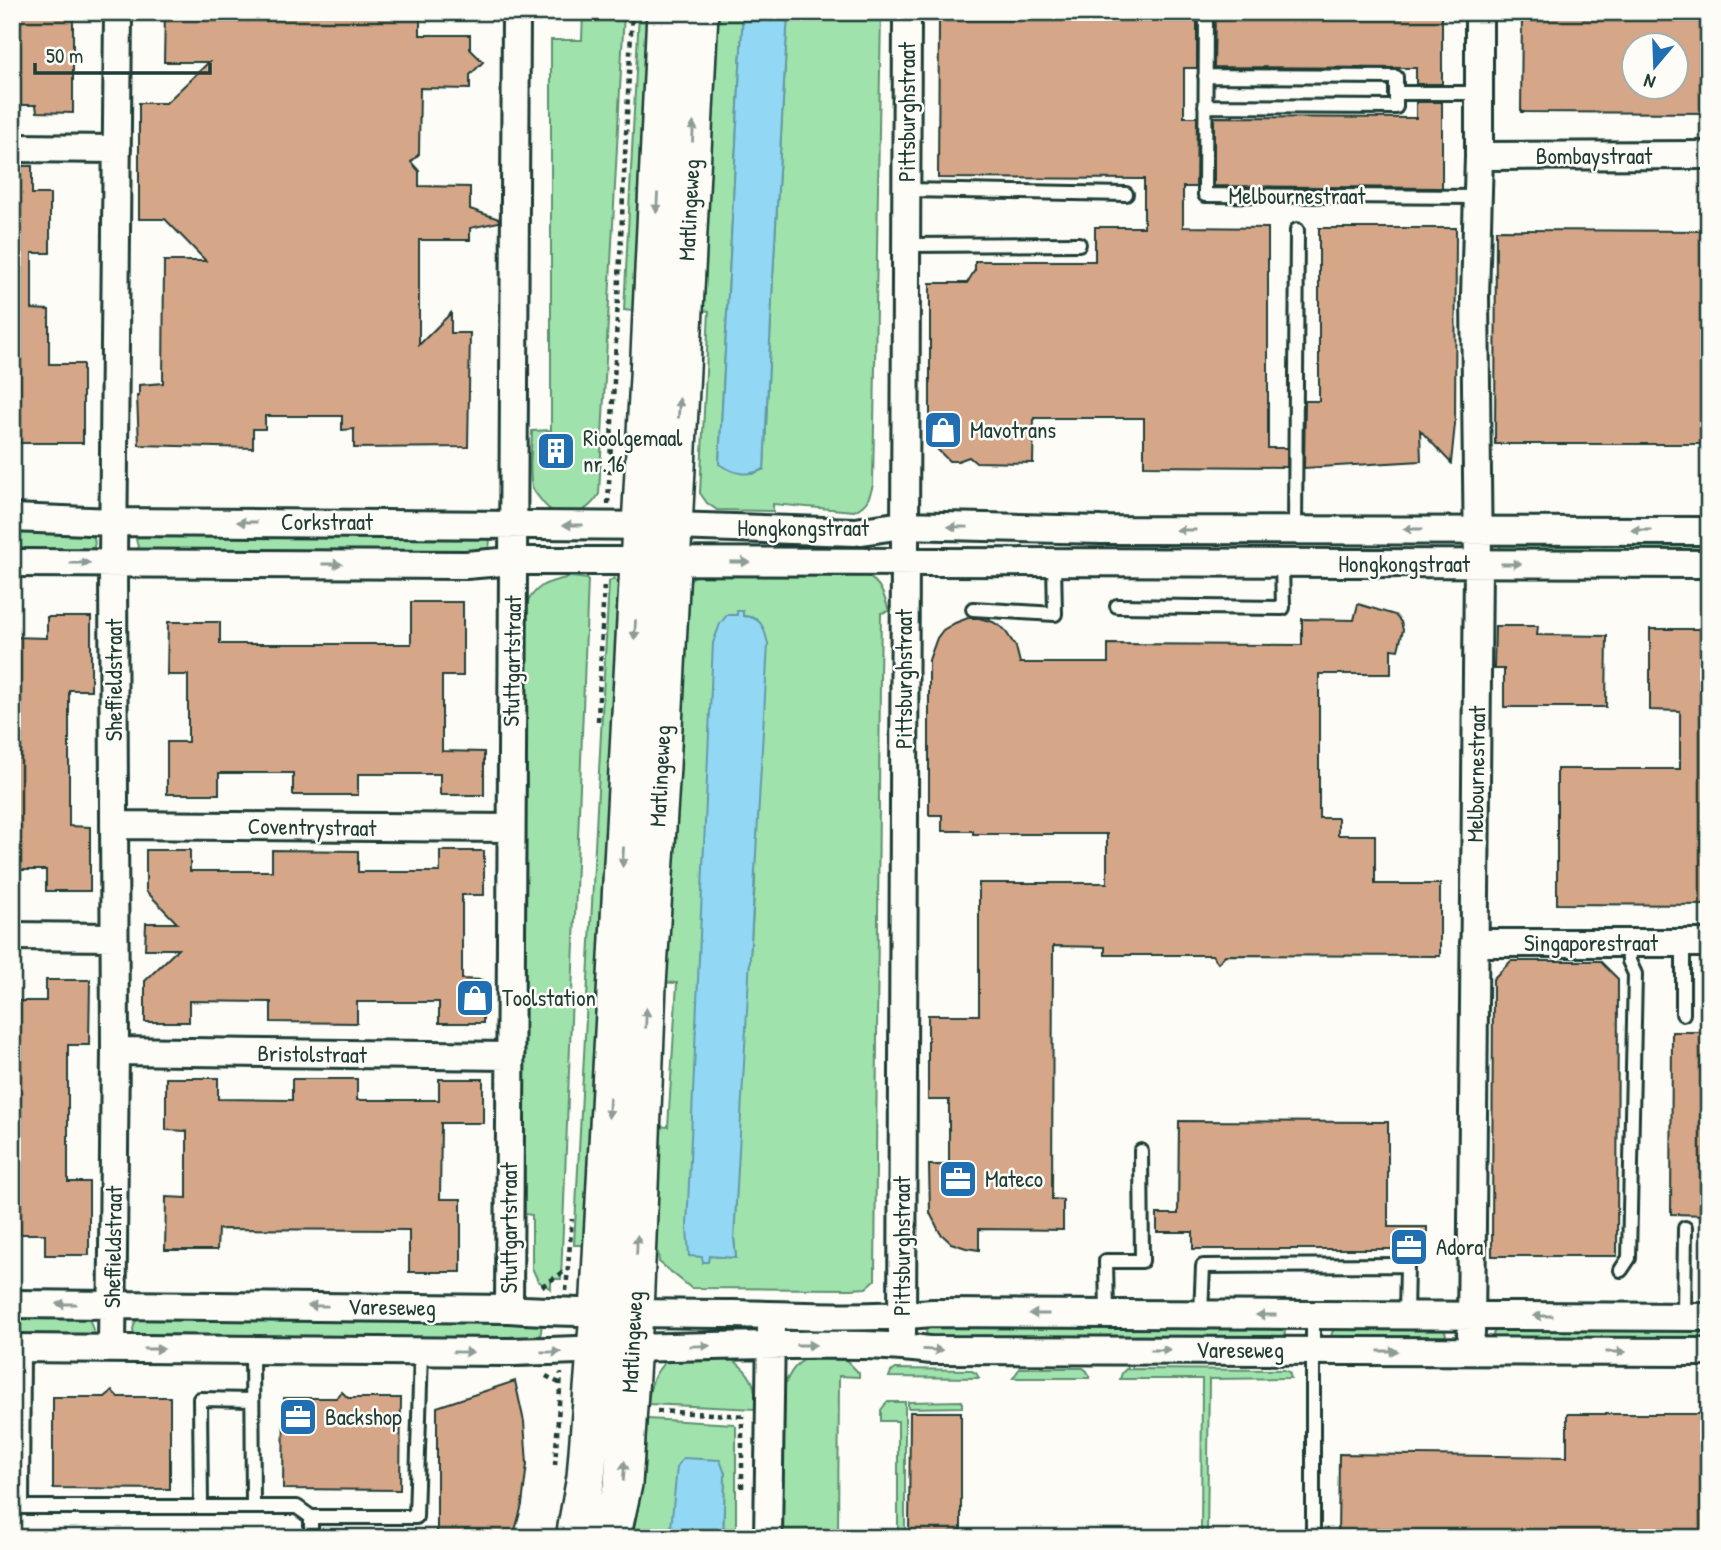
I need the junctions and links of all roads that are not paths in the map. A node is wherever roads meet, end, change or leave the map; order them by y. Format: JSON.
{"nodes":[{"id":1,"x":118,"y":12,"type":"edge"},
{"id":2,"x":516,"y":12,"type":"edge"},
{"id":3,"x":666,"y":12,"type":"edge"},
{"id":4,"x":699,"y":12,"type":"edge"},
{"id":5,"x":907,"y":12,"type":"edge"},
{"id":6,"x":1206,"y":12,"type":"edge"},
{"id":7,"x":1479,"y":12,"type":"edge"},
{"id":8,"x":1205,"y":76,"type":"junction"},
{"id":9,"x":1396,"y":93,"type":"junction"},
{"id":10,"x":1479,"y":93,"type":"junction"},
{"id":11,"x":1205,"y":106,"type":"junction"},
{"id":12,"x":12,"y":148,"type":"edge"},
{"id":13,"x":117,"y":149,"type":"junction"},
{"id":14,"x":1709,"y":155,"type":"edge"},
{"id":15,"x":1479,"y":156,"type":"junction"},
{"id":16,"x":907,"y":190,"type":"junction"},
{"id":17,"x":1126,"y":194,"type":"dead end"},
{"id":18,"x":1479,"y":197,"type":"junction"},
{"id":19,"x":1297,"y":230,"type":"dead end"},
{"id":20,"x":1079,"y":244,"type":"dead end"},
{"id":21,"x":906,"y":245,"type":"junction"},
{"id":22,"x":12,"y":518,"type":"edge"},
{"id":23,"x":114,"y":522,"type":"junction"},
{"id":24,"x":514,"y":525,"type":"junction"},
{"id":25,"x":640,"y":525,"type":"junction"},
{"id":26,"x":903,"y":525,"type":"junction"},
{"id":27,"x":1478,"y":529,"type":"junction"},
{"id":28,"x":1101,"y":530,"type":"junction"},
{"id":29,"x":1295,"y":530,"type":"junction"},
{"id":30,"x":1709,"y":531,"type":"edge"},
{"id":31,"x":513,"y":561,"type":"junction"},
{"id":32,"x":639,"y":562,"type":"junction"},
{"id":33,"x":904,"y":562,"type":"junction"},
{"id":34,"x":12,"y":563,"type":"edge"},
{"id":35,"x":113,"y":563,"type":"junction"},
{"id":36,"x":1054,"y":563,"type":"junction"},
{"id":37,"x":1100,"y":563,"type":"junction"},
{"id":38,"x":1282,"y":564,"type":"junction"},
{"id":39,"x":1478,"y":564,"type":"junction"},
{"id":40,"x":1709,"y":564,"type":"edge"},
{"id":41,"x":1116,"y":606,"type":"dead end"},
{"id":42,"x":973,"y":609,"type":"dead end"},
{"id":43,"x":114,"y":825,"type":"junction"},
{"id":44,"x":510,"y":828,"type":"junction"},
{"id":45,"x":12,"y":936,"type":"edge"},
{"id":46,"x":114,"y":937,"type":"junction"},
{"id":47,"x":1474,"y":943,"type":"junction"},
{"id":48,"x":1629,"y":943,"type":"junction"},
{"id":49,"x":1696,"y":943,"type":"edge"},
{"id":50,"x":1683,"y":1013,"type":"dead end"},
{"id":51,"x":115,"y":1051,"type":"junction"},
{"id":52,"x":508,"y":1056,"type":"junction"},
{"id":53,"x":1141,"y":1152,"type":"dead end"},
{"id":54,"x":1685,"y":1228,"type":"dead end"},
{"id":55,"x":1621,"y":1270,"type":"dead end"},
{"id":56,"x":12,"y":1304,"type":"edge"},
{"id":57,"x":112,"y":1304,"type":"junction"},
{"id":58,"x":509,"y":1309,"type":"junction"},
{"id":59,"x":1107,"y":1314,"type":"junction"},
{"id":60,"x":1201,"y":1314,"type":"junction"},
{"id":61,"x":771,"y":1315,"type":"junction"},
{"id":62,"x":1313,"y":1315,"type":"junction"},
{"id":63,"x":1406,"y":1315,"type":"junction"},
{"id":64,"x":1472,"y":1315,"type":"junction"},
{"id":65,"x":902,"y":1316,"type":"junction"},
{"id":66,"x":1697,"y":1317,"type":"edge"},
{"id":67,"x":607,"y":1321,"type":"junction"},
{"id":68,"x":771,"y":1345,"type":"junction"},
{"id":69,"x":903,"y":1346,"type":"junction"},
{"id":70,"x":17,"y":1349,"type":"edge"},
{"id":71,"x":113,"y":1349,"type":"junction"},
{"id":72,"x":252,"y":1350,"type":"junction"},
{"id":73,"x":1314,"y":1350,"type":"junction"},
{"id":74,"x":421,"y":1351,"type":"junction"},
{"id":75,"x":579,"y":1351,"type":"junction"},
{"id":76,"x":1471,"y":1351,"type":"junction"},
{"id":77,"x":1709,"y":1352,"type":"edge"},
{"id":78,"x":252,"y":1400,"type":"junction"},
{"id":79,"x":17,"y":1507,"type":"edge"},
{"id":80,"x":201,"y":1507,"type":"junction"},
{"id":81,"x":253,"y":1507,"type":"junction"},
{"id":82,"x":312,"y":1517,"type":"junction"},
{"id":83,"x":311,"y":1538,"type":"edge"},
{"id":84,"x":575,"y":1538,"type":"edge"},
{"id":85,"x":611,"y":1538,"type":"edge"},
{"id":86,"x":768,"y":1538,"type":"edge"},
{"id":87,"x":1313,"y":1538,"type":"edge"}],
"edges":[{"from":1,"to":13,"type":"street","name":"Sheffieldstraat"},
{"from":2,"to":24,"type":"street","name":"Stuttgartstraat"},
{"from":3,"to":25,"type":"main road","name":"Matlingeweg","one_way":true},
{"from":25,"to":4,"type":"main road","name":"Matlingeweg","one_way":true},
{"from":5,"to":16,"type":"street","name":"Pittsburghstraat"},
{"from":6,"to":8,"type":"lane","name":"Melbournestraat"},
{"from":7,"to":10,"type":"street","name":"Melbournestraat"},
{"from":8,"to":9,"type":"lane"},
{"from":8,"to":11,"type":"lane","name":"Melbournestraat"},
{"from":9,"to":10,"type":"lane"},
{"from":9,"to":11,"type":"lane"},
{"from":10,"to":15,"type":"street","name":"Melbournestraat"},
{"from":11,"to":18,"type":"lane","name":"Melbournestraat"},
{"from":12,"to":13,"type":"street"},
{"from":13,"to":23,"type":"street","name":"Sheffieldstraat"},
{"from":14,"to":15,"type":"street","name":"Bombaystraat"},
{"from":15,"to":18,"type":"street","name":"Melbournestraat"},
{"from":16,"to":17,"type":"lane"},
{"from":16,"to":21,"type":"street","name":"Pittsburghstraat"},
{"from":18,"to":27,"type":"street","name":"Melbournestraat"},
{"from":19,"to":29,"type":"lane"},
{"from":20,"to":21,"type":"lane"},
{"from":21,"to":26,"type":"street","name":"Pittsburghstraat"},
{"from":22,"to":23,"type":"street","name":"Corkstraat"},
{"from":24,"to":23,"type":"street","name":"Corkstraat","one_way":true},
{"from":23,"to":35,"type":"street","name":"Sheffieldstraat"},
{"from":25,"to":24,"type":"street","name":"Corkstraat","one_way":true},
{"from":24,"to":31,"type":"street","name":"Stuttgartstraat"},
{"from":25,"to":26,"type":"street","name":"Hongkongstraat"},
{"from":25,"to":32,"type":"main road","name":"Matlingeweg"},
{"from":28,"to":26,"type":"street","name":"Hongkongstraat","one_way":true},
{"from":26,"to":33,"type":"street","name":"Pittsburghstraat"},
{"from":27,"to":29,"type":"street","name":"Hongkongstraat","one_way":true},
{"from":30,"to":27,"type":"street","name":"Hongkongstraat","one_way":true},
{"from":27,"to":39,"type":"street","name":"Melbournestraat"},
{"from":29,"to":28,"type":"street","name":"Hongkongstraat","one_way":true},
{"from":28,"to":37,"type":"street"},
{"from":31,"to":32,"type":"street","name":"Corkstraat"},
{"from":35,"to":31,"type":"street","name":"Corkstraat","one_way":true},
{"from":31,"to":44,"type":"street","name":"Stuttgartstraat"},
{"from":32,"to":33,"type":"street","name":"Hongkongstraat","one_way":true},
{"from":32,"to":67,"type":"main road","name":"Matlingeweg"},
{"from":33,"to":36,"type":"street","name":"Hongkongstraat"},
{"from":33,"to":65,"type":"street","name":"Pittsburghstraat"},
{"from":34,"to":35,"type":"street","name":"Corkstraat","one_way":true},
{"from":35,"to":43,"type":"street","name":"Sheffieldstraat"},
{"from":36,"to":37,"type":"street","name":"Hongkongstraat"},
{"from":36,"to":42,"type":"lane"},
{"from":37,"to":38,"type":"street","name":"Hongkongstraat"},
{"from":38,"to":39,"type":"street","name":"Hongkongstraat"},
{"from":38,"to":41,"type":"lane"},
{"from":39,"to":40,"type":"street","name":"Hongkongstraat","one_way":true},
{"from":39,"to":47,"type":"street","name":"Melbournestraat"},
{"from":43,"to":44,"type":"street","name":"Coventrystraat"},
{"from":43,"to":46,"type":"street","name":"Sheffieldstraat"},
{"from":44,"to":52,"type":"street","name":"Stuttgartstraat"},
{"from":45,"to":46,"type":"street"},
{"from":46,"to":51,"type":"street","name":"Sheffieldstraat"},
{"from":47,"to":48,"type":"street","name":"Singaporestraat"},
{"from":47,"to":64,"type":"street","name":"Melbournestraat"},
{"from":48,"to":49,"type":"street","name":"Singaporestraat"},
{"from":48,"to":55,"type":"lane"},
{"from":49,"to":50,"type":"lane"},
{"from":51,"to":52,"type":"street","name":"Bristolstraat"},
{"from":51,"to":57,"type":"street","name":"Sheffieldstraat"},
{"from":52,"to":58,"type":"street","name":"Stuttgartstraat"},
{"from":53,"to":59,"type":"lane"},
{"from":54,"to":66,"type":"lane"},
{"from":57,"to":56,"type":"street","name":"Vareseweg","one_way":true},
{"from":58,"to":57,"type":"street","name":"Vareseweg","one_way":true},
{"from":57,"to":71,"type":"street","name":"Sheffieldstraat"},
{"from":58,"to":67,"type":"street","name":"Vareseweg"},
{"from":59,"to":60,"type":"street","name":"Vareseweg"},
{"from":59,"to":65,"type":"street","name":"Vareseweg","one_way":true},
{"from":62,"to":60,"type":"street","name":"Vareseweg","one_way":true},
{"from":60,"to":63,"type":"lane"},
{"from":61,"to":65,"type":"street","name":"Vareseweg"},
{"from":61,"to":67,"type":"street","name":"Vareseweg"},
{"from":61,"to":68,"type":"street"},
{"from":62,"to":63,"type":"street","name":"Vareseweg"},
{"from":62,"to":73,"type":"lane"},
{"from":63,"to":64,"type":"street","name":"Vareseweg"},
{"from":66,"to":64,"type":"street","name":"Vareseweg","one_way":true},
{"from":64,"to":76,"type":"street","name":"Melbournestraat"},
{"from":65,"to":69,"type":"street","name":"Pittsburghstraat"},
{"from":67,"to":68,"type":"street","name":"Vareseweg","one_way":true},
{"from":67,"to":75,"type":"main road","name":"Matlingeweg"},
{"from":85,"to":67,"type":"main road","name":"Matlingeweg","one_way":true},
{"from":68,"to":69,"type":"street","name":"Vareseweg","one_way":true},
{"from":68,"to":86,"type":"street"},
{"from":69,"to":73,"type":"street","name":"Vareseweg","one_way":true},
{"from":70,"to":71,"type":"street","name":"Vareseweg"},
{"from":70,"to":79,"type":"lane"},
{"from":71,"to":72,"type":"street","name":"Vareseweg","one_way":true},
{"from":72,"to":74,"type":"street","name":"Vareseweg"},
{"from":72,"to":78,"type":"lane"},
{"from":73,"to":76,"type":"street","name":"Vareseweg","one_way":true},
{"from":73,"to":87,"type":"lane"},
{"from":74,"to":75,"type":"street","name":"Vareseweg","one_way":true},
{"from":74,"to":82,"type":"lane"},
{"from":75,"to":84,"type":"main road","name":"Matlingeweg"},
{"from":76,"to":77,"type":"street","name":"Vareseweg","one_way":true},
{"from":78,"to":80,"type":"lane"},
{"from":78,"to":81,"type":"lane"},
{"from":79,"to":80,"type":"lane"},
{"from":80,"to":81,"type":"lane"},
{"from":81,"to":82,"type":"lane"},
{"from":82,"to":83,"type":"lane"}]}
